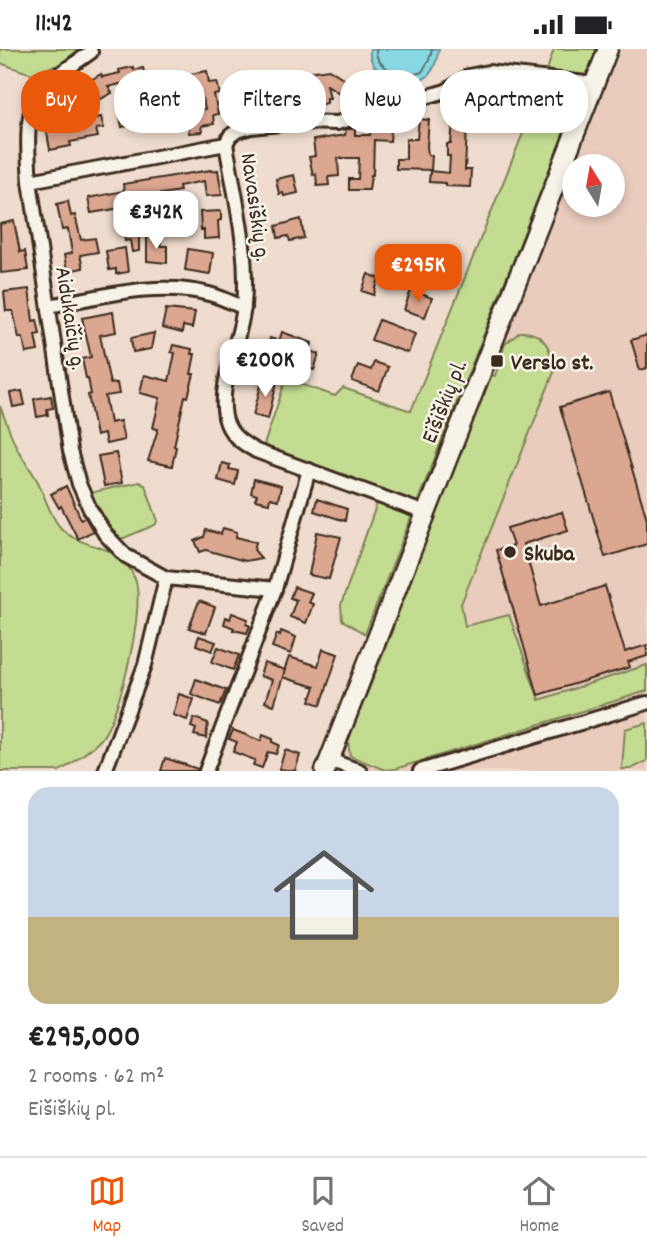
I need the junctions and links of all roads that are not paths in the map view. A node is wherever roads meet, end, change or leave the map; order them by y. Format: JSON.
{"nodes":[{"id":1,"x":608,"y":49,"type":"edge"},
{"id":2,"x":91,"y":52,"type":"dead end"},
{"id":3,"x":596,"y":83,"type":"junction"},
{"id":4,"x":226,"y":144,"type":"junction"},
{"id":5,"x":30,"y":181,"type":"junction"},
{"id":6,"x":49,"y":306,"type":"junction"},
{"id":7,"x":244,"y":308,"type":"junction"},
{"id":8,"x":309,"y":470,"type":"junction"},
{"id":9,"x":425,"y":513,"type":"junction"},
{"id":10,"x":166,"y":578,"type":"junction"},
{"id":11,"x":275,"y":589,"type":"junction"},
{"id":12,"x":647,"y":703,"type":"edge"},
{"id":13,"x":327,"y":766,"type":"edge"},
{"id":14,"x":106,"y":771,"type":"edge"},
{"id":15,"x":206,"y":771,"type":"edge"},
{"id":16,"x":360,"y":771,"type":"edge"},
{"id":17,"x":420,"y":771,"type":"edge"}],
"edges":[{"from":1,"to":3,"type":"main road","name":"Eišiškių pl."},
{"from":2,"to":5,"type":"street","name":"Aidukaičių g."},
{"from":3,"to":4,"type":"street"},
{"from":3,"to":9,"type":"main road","name":"Eišiškių pl."},
{"from":4,"to":5,"type":"street","name":"Navasiškių g."},
{"from":4,"to":7,"type":"street","name":"Navasiškių g."},
{"from":5,"to":6,"type":"street","name":"Aidukaičių g."},
{"from":6,"to":7,"type":"street"},
{"from":6,"to":10,"type":"street","name":"Aidukaičių g."},
{"from":7,"to":8,"type":"street","name":"Navasiškių g."},
{"from":8,"to":9,"type":"street","name":"Navasiškių g."},
{"from":8,"to":11,"type":"street"},
{"from":9,"to":13,"type":"main road","name":"Eišiškių pl."},
{"from":10,"to":11,"type":"street","name":"Aidukaičių g."},
{"from":10,"to":14,"type":"street"},
{"from":11,"to":15,"type":"street"},
{"from":12,"to":17,"type":"street"},
{"from":13,"to":16,"type":"street"}]}
